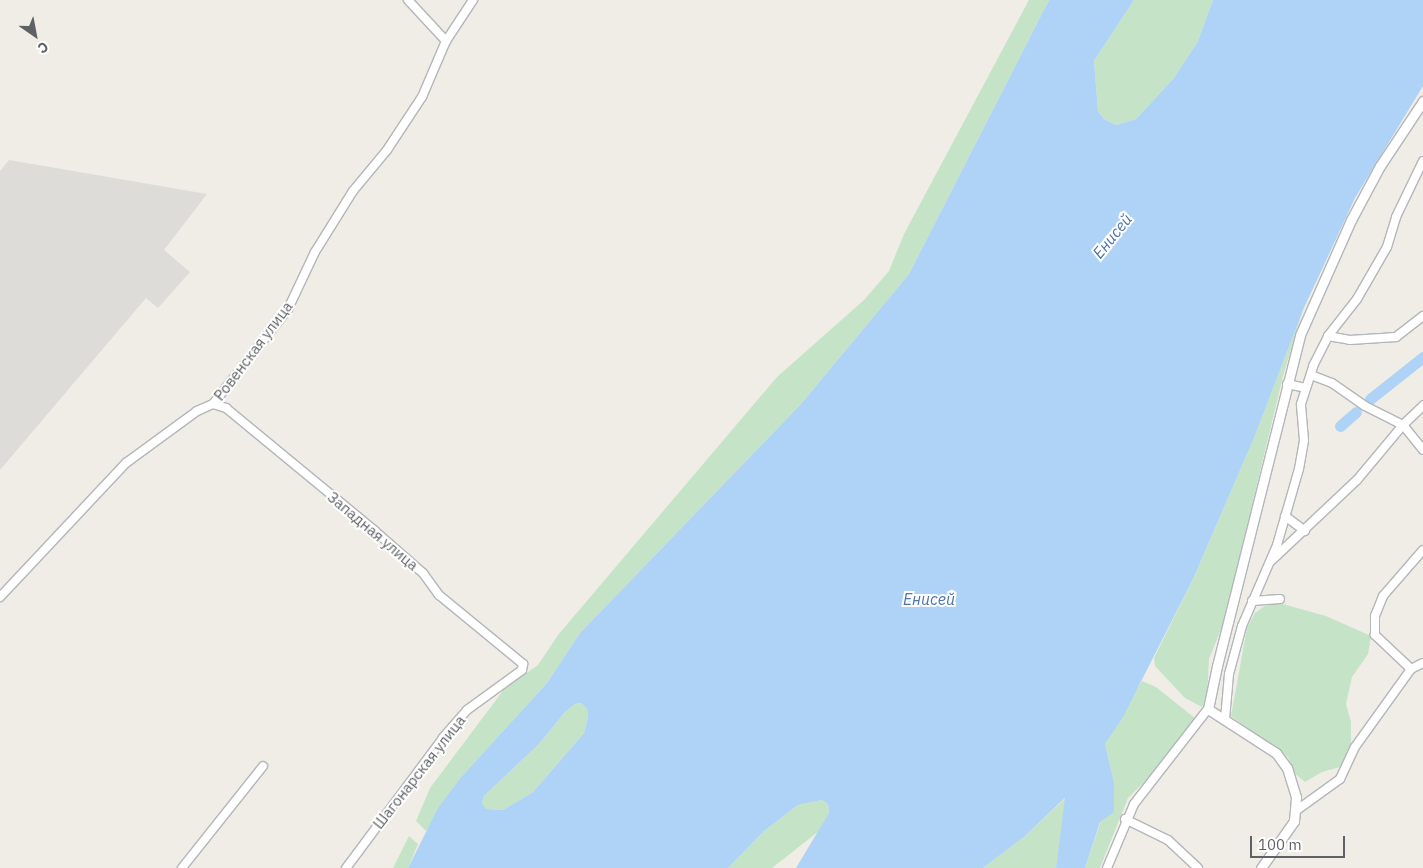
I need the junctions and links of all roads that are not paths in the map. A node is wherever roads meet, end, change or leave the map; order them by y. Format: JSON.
{"nodes":[{"id":1,"x":408,"y":0,"type":"edge"},
{"id":2,"x":473,"y":0,"type":"edge"},
{"id":3,"x":446,"y":41,"type":"junction"},
{"id":4,"x":1423,"y":101,"type":"edge"},
{"id":5,"x":1423,"y":161,"type":"edge"},
{"id":6,"x":1423,"y":316,"type":"edge"},
{"id":7,"x":1328,"y":336,"type":"junction"},
{"id":8,"x":1310,"y":376,"type":"junction"},
{"id":9,"x":1287,"y":384,"type":"junction"},
{"id":10,"x":1306,"y":388,"type":"junction"},
{"id":11,"x":213,"y":404,"type":"junction"},
{"id":12,"x":1423,"y":406,"type":"edge"},
{"id":13,"x":1403,"y":425,"type":"junction"},
{"id":14,"x":1423,"y":450,"type":"edge"},
{"id":15,"x":1285,"y":516,"type":"junction"},
{"id":16,"x":1305,"y":531,"type":"junction"},
{"id":17,"x":1423,"y":550,"type":"edge"},
{"id":18,"x":1271,"y":561,"type":"junction"},
{"id":19,"x":0,"y":596,"type":"edge"},
{"id":20,"x":1280,"y":599,"type":"dead end"},
{"id":21,"x":1252,"y":601,"type":"junction"},
{"id":22,"x":1423,"y":662,"type":"edge"},
{"id":23,"x":524,"y":667,"type":"joint"},
{"id":24,"x":1411,"y":670,"type":"junction"},
{"id":25,"x":1208,"y":709,"type":"junction"},
{"id":26,"x":1225,"y":719,"type":"junction"},
{"id":27,"x":263,"y":766,"type":"dead end"},
{"id":28,"x":1297,"y":810,"type":"junction"},
{"id":29,"x":1125,"y":819,"type":"junction"},
{"id":30,"x":182,"y":868,"type":"edge"},
{"id":31,"x":346,"y":868,"type":"edge"},
{"id":32,"x":1107,"y":868,"type":"edge"},
{"id":33,"x":1198,"y":868,"type":"edge"},
{"id":34,"x":1261,"y":868,"type":"edge"}],
"edges":[{"from":1,"to":3,"type":"street"},
{"from":2,"to":3,"type":"street","name":"Ровенская улица"},
{"from":3,"to":11,"type":"street","name":"Ровенская улица"},
{"from":4,"to":9,"type":"street"},
{"from":5,"to":7,"type":"street"},
{"from":6,"to":7,"type":"street"},
{"from":7,"to":8,"type":"street"},
{"from":8,"to":10,"type":"street"},
{"from":8,"to":13,"type":"street"},
{"from":9,"to":10,"type":"street"},
{"from":9,"to":25,"type":"street"},
{"from":10,"to":15,"type":"street"},
{"from":11,"to":19,"type":"street","name":"Ровенская улица"},
{"from":11,"to":23,"type":"street","name":"Западная улица"},
{"from":12,"to":13,"type":"street"},
{"from":13,"to":14,"type":"street"},
{"from":13,"to":16,"type":"street"},
{"from":15,"to":16,"type":"street"},
{"from":15,"to":18,"type":"street"},
{"from":16,"to":18,"type":"street"},
{"from":17,"to":24,"type":"street"},
{"from":18,"to":21,"type":"street"},
{"from":20,"to":21,"type":"street"},
{"from":21,"to":26,"type":"street"},
{"from":22,"to":24,"type":"street"},
{"from":23,"to":31,"type":"street","name":"Шагонарская улица"},
{"from":24,"to":28,"type":"street"},
{"from":25,"to":26,"type":"street"},
{"from":25,"to":29,"type":"street"},
{"from":26,"to":28,"type":"street"},
{"from":27,"to":30,"type":"street"},
{"from":28,"to":34,"type":"street"},
{"from":29,"to":32,"type":"street"},
{"from":29,"to":33,"type":"street"}]}
